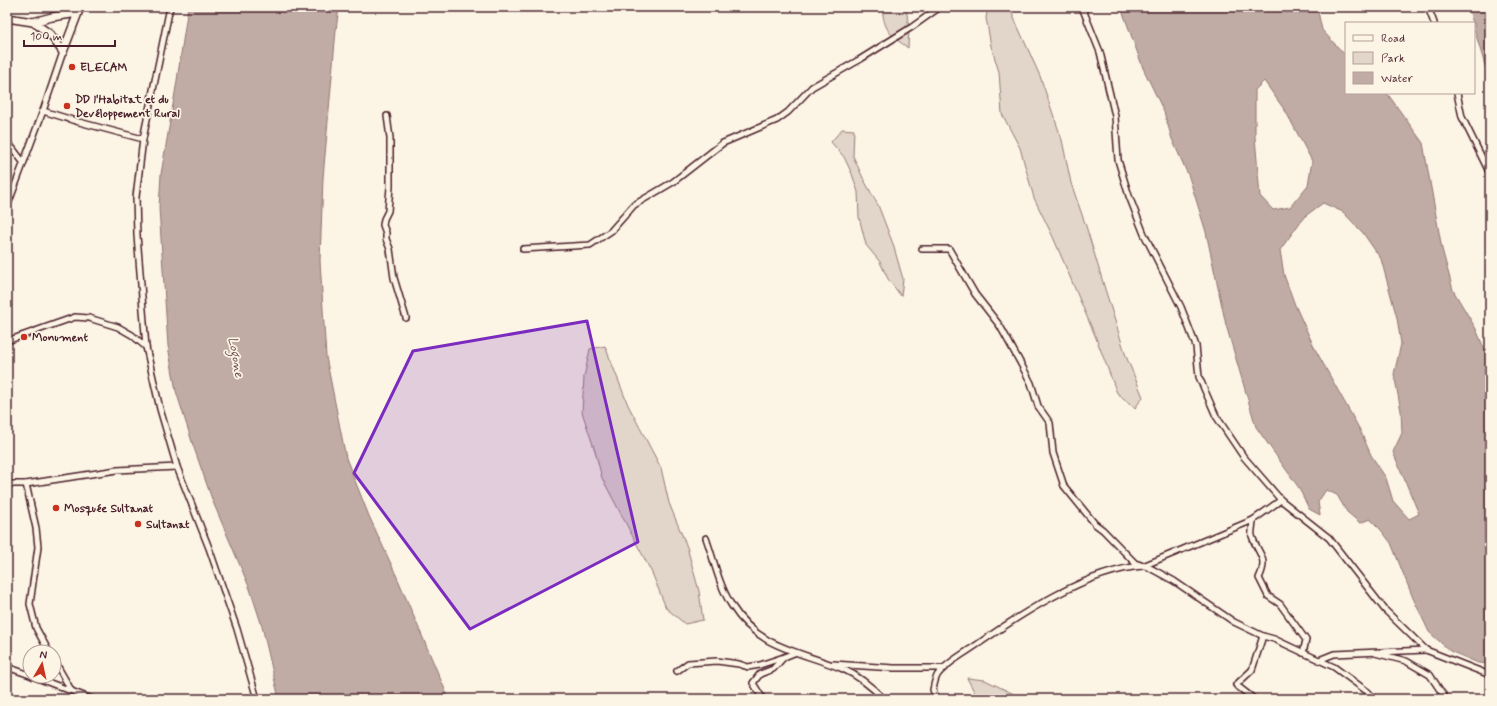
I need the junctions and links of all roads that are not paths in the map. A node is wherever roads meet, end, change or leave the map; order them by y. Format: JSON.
{"nodes":[{"id":1,"x":170,"y":7,"type":"edge"},
{"id":2,"x":940,"y":7,"type":"edge"},
{"id":3,"x":1082,"y":7,"type":"edge"},
{"id":4,"x":1428,"y":7,"type":"edge"},
{"id":5,"x":78,"y":10,"type":"edge"},
{"id":6,"x":7,"y":18,"type":"edge"},
{"id":7,"x":33,"y":22,"type":"junction"},
{"id":8,"x":1434,"y":22,"type":"edge"},
{"id":9,"x":63,"y":52,"type":"junction"},
{"id":10,"x":1457,"y":94,"type":"edge"},
{"id":11,"x":43,"y":111,"type":"junction"},
{"id":12,"x":387,"y":116,"type":"dead end"},
{"id":13,"x":143,"y":139,"type":"junction"},
{"id":14,"x":7,"y":141,"type":"edge"},
{"id":15,"x":23,"y":162,"type":"junction"},
{"id":16,"x":1490,"y":174,"type":"edge"},
{"id":17,"x":7,"y":207,"type":"edge"},
{"id":18,"x":523,"y":249,"type":"dead end"},
{"id":19,"x":922,"y":249,"type":"dead end"},
{"id":20,"x":406,"y":318,"type":"dead end"},
{"id":21,"x":7,"y":341,"type":"edge"},
{"id":22,"x":146,"y":347,"type":"junction"},
{"id":23,"x":177,"y":467,"type":"junction"},
{"id":24,"x":7,"y":484,"type":"edge"},
{"id":25,"x":26,"y":484,"type":"junction"},
{"id":26,"x":1281,"y":500,"type":"junction"},
{"id":27,"x":1253,"y":520,"type":"junction"},
{"id":28,"x":706,"y":538,"type":"dead end"},
{"id":29,"x":1143,"y":566,"type":"junction"},
{"id":30,"x":1263,"y":636,"type":"junction"},
{"id":31,"x":45,"y":644,"type":"edge"},
{"id":32,"x":1426,"y":650,"type":"junction"},
{"id":33,"x":1372,"y":652,"type":"junction"},
{"id":34,"x":794,"y":653,"type":"junction"},
{"id":35,"x":1303,"y":653,"type":"junction"},
{"id":36,"x":784,"y":657,"type":"junction"},
{"id":37,"x":1319,"y":660,"type":"junction"},
{"id":38,"x":828,"y":664,"type":"junction"},
{"id":39,"x":7,"y":667,"type":"edge"},
{"id":40,"x":945,"y":668,"type":"junction"},
{"id":41,"x":677,"y":671,"type":"dead end"},
{"id":42,"x":22,"y":673,"type":"edge"},
{"id":43,"x":62,"y":674,"type":"edge"},
{"id":44,"x":1490,"y":675,"type":"edge"},
{"id":45,"x":54,"y":684,"type":"edge"},
{"id":46,"x":71,"y":690,"type":"junction"},
{"id":47,"x":92,"y":699,"type":"edge"},
{"id":48,"x":256,"y":699,"type":"edge"},
{"id":49,"x":763,"y":699,"type":"edge"},
{"id":50,"x":884,"y":699,"type":"edge"},
{"id":51,"x":937,"y":699,"type":"edge"},
{"id":52,"x":1254,"y":699,"type":"edge"},
{"id":53,"x":1375,"y":699,"type":"edge"},
{"id":54,"x":1446,"y":699,"type":"edge"}],
"edges":[{"from":1,"to":13,"type":"street"},
{"from":2,"to":18,"type":"street"},
{"from":3,"to":26,"type":"street"},
{"from":4,"to":8,"type":"street"},
{"from":5,"to":7,"type":"street"},
{"from":5,"to":9,"type":"street"},
{"from":6,"to":7,"type":"street"},
{"from":7,"to":9,"type":"street"},
{"from":9,"to":11,"type":"street"},
{"from":10,"to":16,"type":"street"},
{"from":11,"to":13,"type":"street"},
{"from":11,"to":15,"type":"street"},
{"from":12,"to":20,"type":"street"},
{"from":13,"to":22,"type":"street"},
{"from":14,"to":15,"type":"street"},
{"from":15,"to":17,"type":"street"},
{"from":19,"to":29,"type":"street"},
{"from":21,"to":22,"type":"street"},
{"from":22,"to":23,"type":"street"},
{"from":23,"to":25,"type":"street"},
{"from":23,"to":48,"type":"street"},
{"from":24,"to":25,"type":"street"},
{"from":25,"to":31,"type":"street"},
{"from":26,"to":27,"type":"street"},
{"from":26,"to":32,"type":"street"},
{"from":27,"to":29,"type":"street"},
{"from":27,"to":35,"type":"street"},
{"from":28,"to":34,"type":"street"},
{"from":29,"to":30,"type":"street"},
{"from":29,"to":40,"type":"street"},
{"from":30,"to":35,"type":"street"},
{"from":30,"to":52,"type":"street"},
{"from":32,"to":33,"type":"street"},
{"from":32,"to":44,"type":"street"},
{"from":33,"to":37,"type":"street"},
{"from":33,"to":54,"type":"street"},
{"from":34,"to":36,"type":"street"},
{"from":34,"to":38,"type":"street"},
{"from":35,"to":37,"type":"street"},
{"from":36,"to":41,"type":"street"},
{"from":36,"to":49,"type":"street"},
{"from":37,"to":53,"type":"street"},
{"from":38,"to":40,"type":"street"},
{"from":38,"to":50,"type":"street"},
{"from":39,"to":42,"type":"street"},
{"from":40,"to":51,"type":"street"},
{"from":43,"to":46,"type":"street"},
{"from":45,"to":46,"type":"street"},
{"from":46,"to":47,"type":"street"}]}
